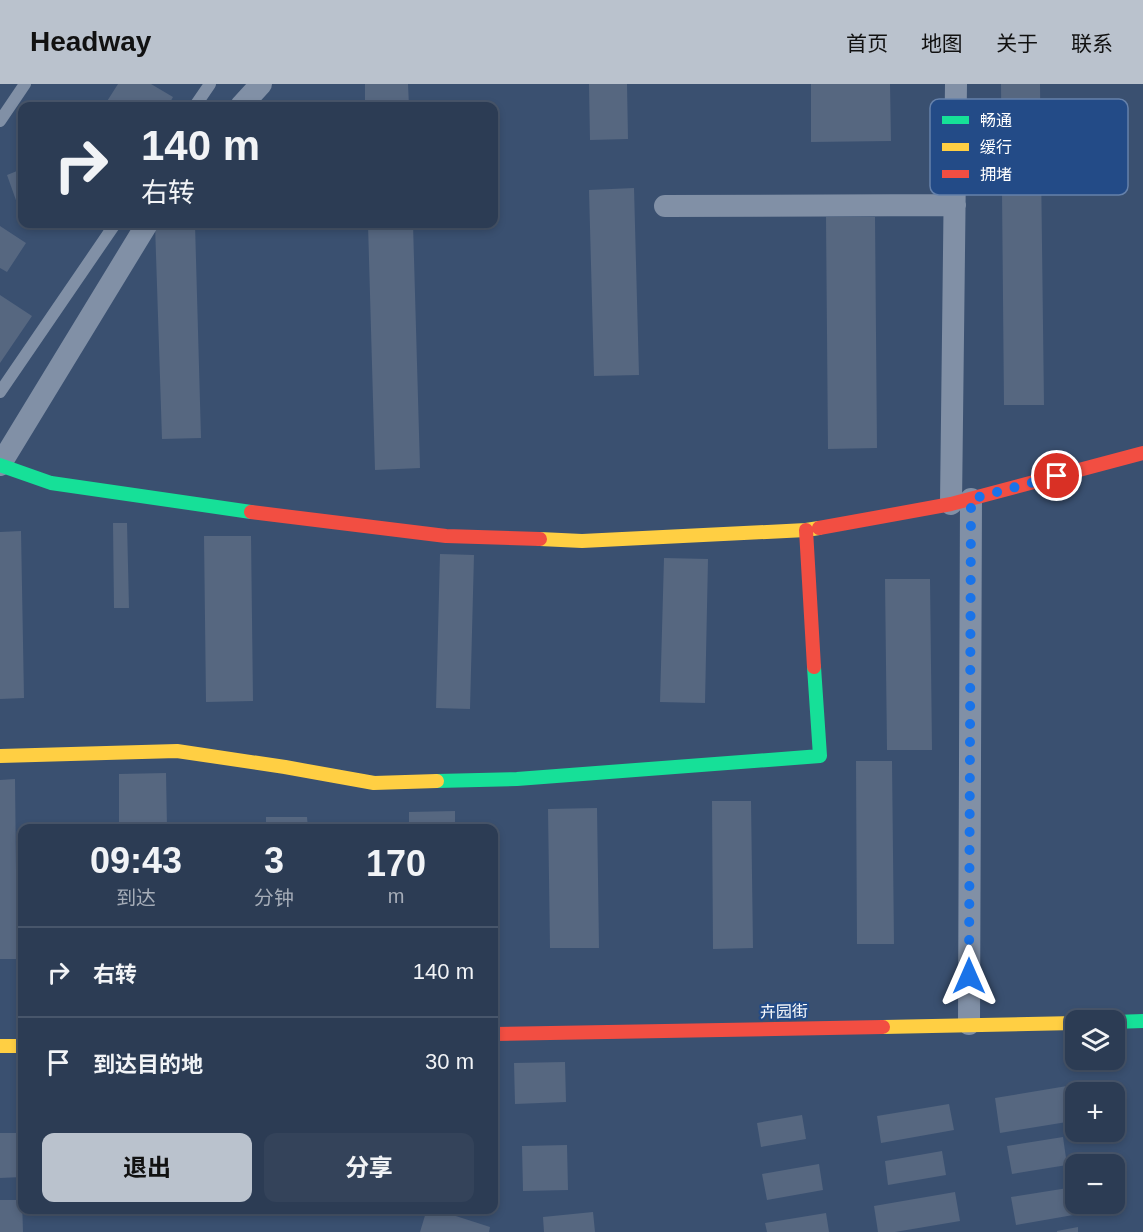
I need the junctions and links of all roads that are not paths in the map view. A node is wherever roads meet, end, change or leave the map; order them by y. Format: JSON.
{"nodes":[{"id":1,"x":25,"y":84,"type":"edge"},
{"id":2,"x":210,"y":84,"type":"edge"},
{"id":3,"x":261,"y":84,"type":"edge"},
{"id":4,"x":956,"y":84,"type":"edge"},
{"id":5,"x":956,"y":99,"type":"edge"},
{"id":6,"x":198,"y":102,"type":"edge"},
{"id":7,"x":244,"y":102,"type":"edge"},
{"id":8,"x":0,"y":121,"type":"edge"},
{"id":9,"x":955,"y":195,"type":"edge"},
{"id":10,"x":955,"y":205,"type":"junction"},
{"id":11,"x":665,"y":206,"type":"dead end"},
{"id":12,"x":112,"y":228,"type":"edge"},
{"id":13,"x":145,"y":228,"type":"edge"},
{"id":14,"x":0,"y":392,"type":"edge"},
{"id":15,"x":1143,"y":453,"type":"edge"},
{"id":16,"x":0,"y":465,"type":"edge"},
{"id":17,"x":961,"y":502,"type":"junction"},
{"id":18,"x":806,"y":530,"type":"junction"},
{"id":19,"x":0,"y":756,"type":"edge"},
{"id":20,"x":1125,"y":1022,"type":"edge"},
{"id":21,"x":1143,"y":1022,"type":"edge"},
{"id":22,"x":1065,"y":1023,"type":"edge"},
{"id":23,"x":969,"y":1024,"type":"junction"},
{"id":24,"x":498,"y":1034,"type":"edge"},
{"id":25,"x":0,"y":1046,"type":"edge"},
{"id":26,"x":18,"y":1046,"type":"edge"}],
"edges":[{"from":1,"to":8,"type":"lane"},
{"from":2,"to":6,"type":"lane"},
{"from":3,"to":7,"type":"street"},
{"from":4,"to":5,"type":"street"},
{"from":9,"to":10,"type":"street"},
{"from":10,"to":11,"type":"street"},
{"from":10,"to":17,"type":"street"},
{"from":12,"to":14,"type":"lane"},
{"from":13,"to":16,"type":"street"},
{"from":15,"to":17,"type":"street"},
{"from":16,"to":18,"type":"street"},
{"from":17,"to":18,"type":"street"},
{"from":17,"to":23,"type":"street"},
{"from":18,"to":19,"type":"street"},
{"from":20,"to":21,"type":"street"},
{"from":22,"to":23,"type":"street","name":"卉园街"},
{"from":23,"to":24,"type":"street","name":"卉园街"},
{"from":25,"to":26,"type":"street"}]}
